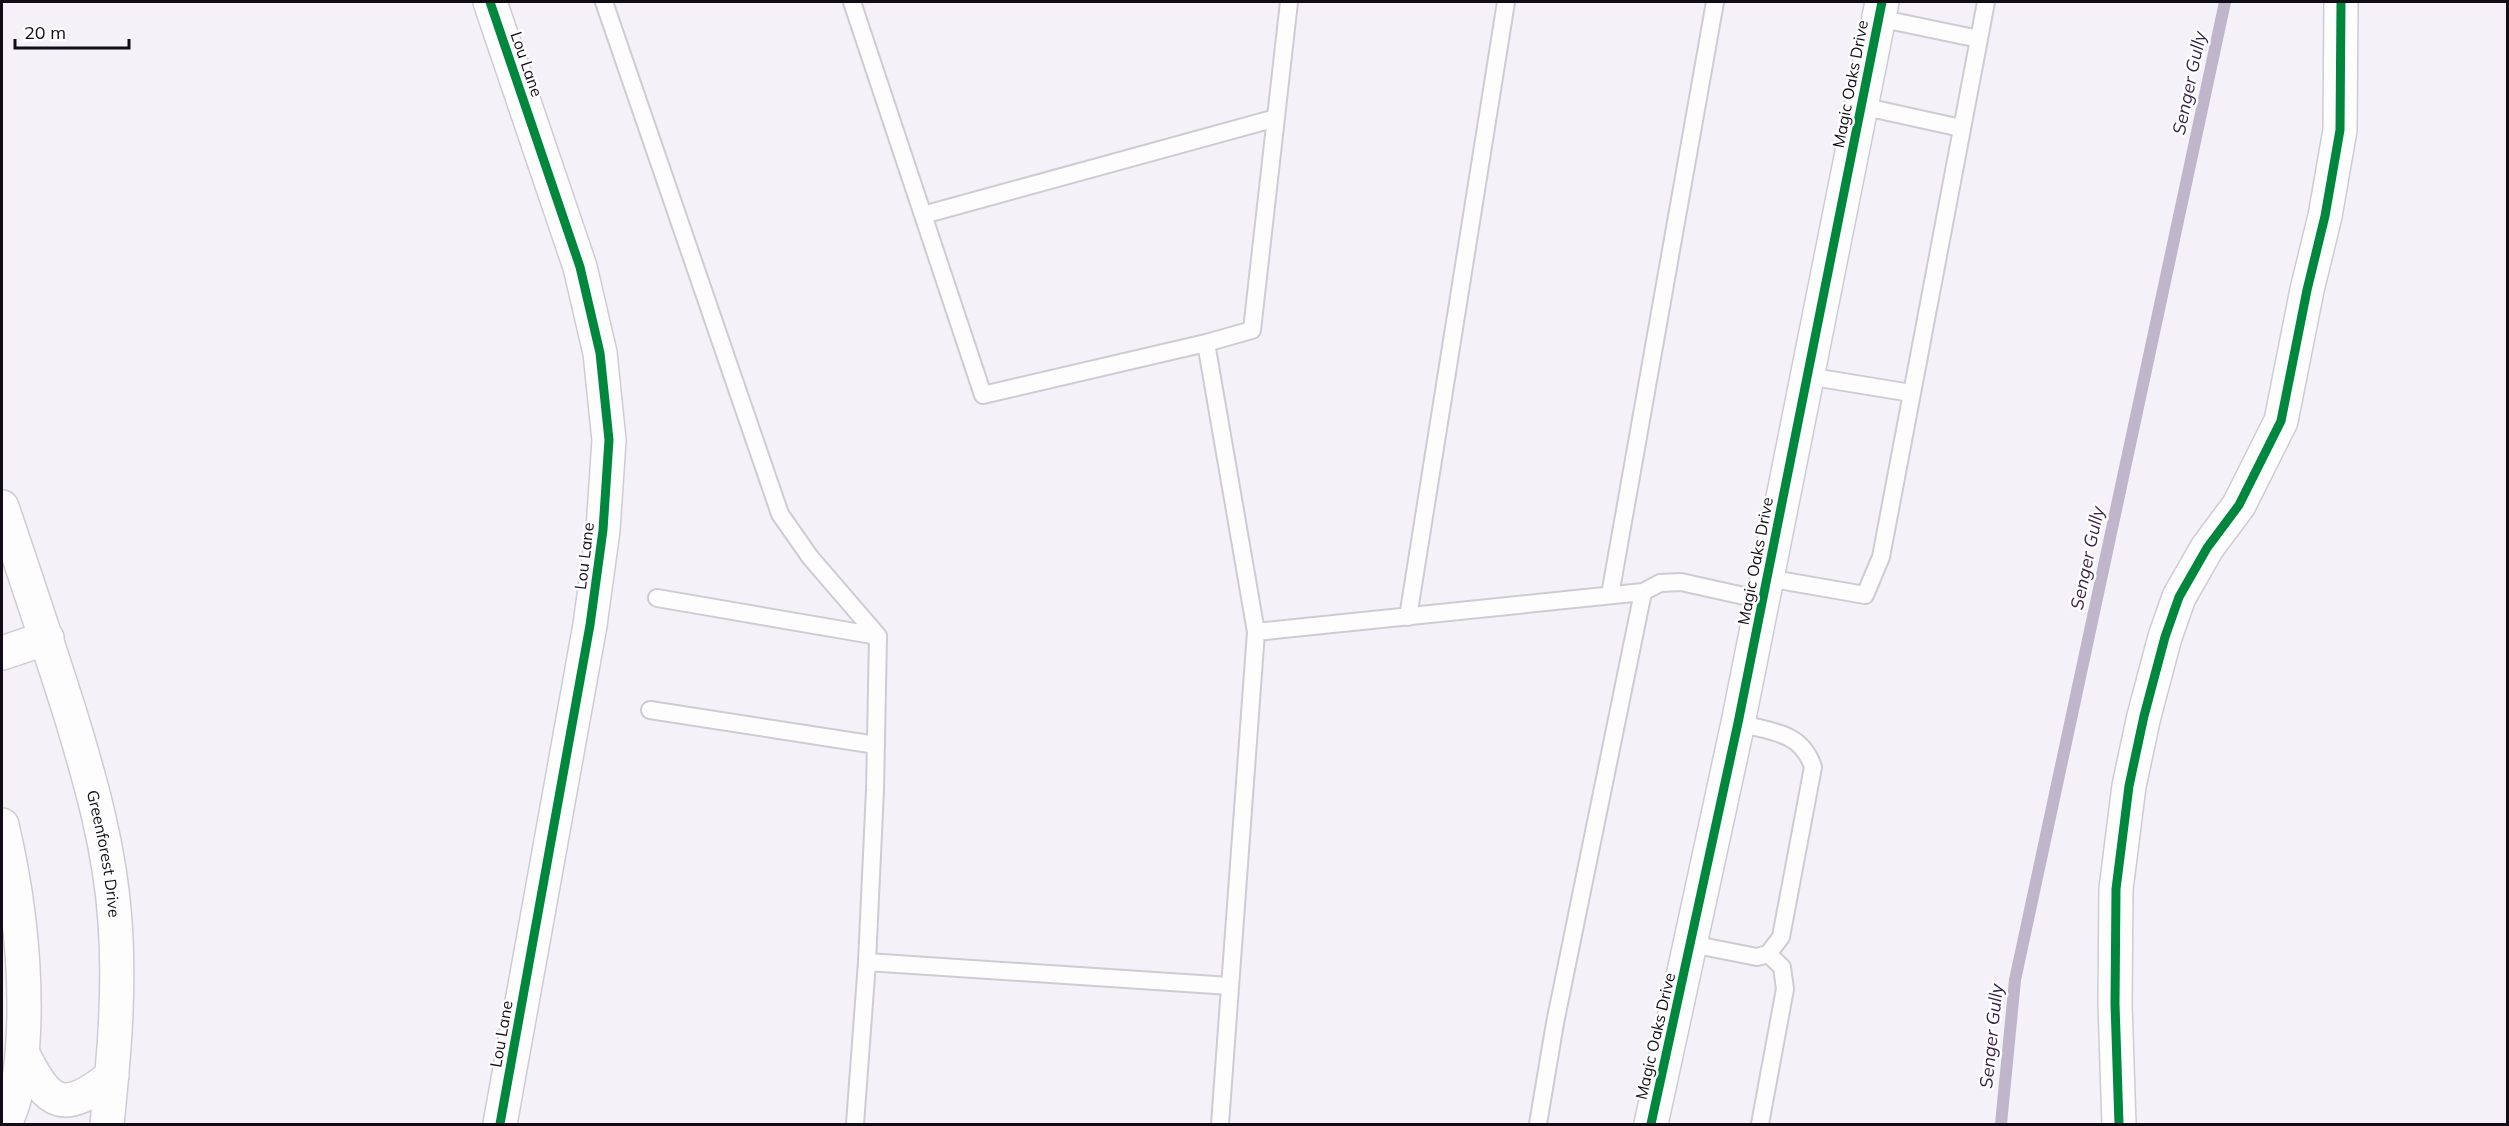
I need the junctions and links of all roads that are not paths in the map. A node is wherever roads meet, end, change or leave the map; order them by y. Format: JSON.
{"nodes":[{"id":1,"x":490,"y":2,"type":"edge"},
{"id":2,"x":604,"y":2,"type":"edge"},
{"id":3,"x":852,"y":2,"type":"edge"},
{"id":4,"x":1289,"y":2,"type":"edge"},
{"id":5,"x":1506,"y":2,"type":"edge"},
{"id":6,"x":1714,"y":2,"type":"edge"},
{"id":7,"x":1986,"y":2,"type":"edge"},
{"id":8,"x":2341,"y":2,"type":"edge"},
{"id":9,"x":1880,"y":10,"type":"edge"},
{"id":10,"x":1979,"y":39,"type":"junction"},
{"id":11,"x":1861,"y":106,"type":"junction"},
{"id":12,"x":1276,"y":118,"type":"junction"},
{"id":13,"x":1961,"y":128,"type":"junction"},
{"id":14,"x":923,"y":215,"type":"junction"},
{"id":15,"x":1206,"y":343,"type":"junction"},
{"id":16,"x":1807,"y":376,"type":"junction"},
{"id":17,"x":1911,"y":393,"type":"junction"},
{"id":18,"x":2,"y":507,"type":"edge"},
{"id":19,"x":1764,"y":589,"type":"junction"},
{"id":20,"x":1643,"y":592,"type":"junction"},
{"id":21,"x":1610,"y":595,"type":"junction"},
{"id":22,"x":657,"y":598,"type":"dead end"},
{"id":23,"x":1408,"y":617,"type":"junction"},
{"id":24,"x":1256,"y":632,"type":"junction"},
{"id":25,"x":878,"y":636,"type":"junction"},
{"id":26,"x":46,"y":638,"type":"junction"},
{"id":27,"x":2,"y":653,"type":"edge"},
{"id":28,"x":650,"y":710,"type":"dead end"},
{"id":29,"x":1738,"y":723,"type":"junction"},
{"id":30,"x":876,"y":745,"type":"junction"},
{"id":31,"x":2,"y":825,"type":"edge"},
{"id":32,"x":1691,"y":944,"type":"junction"},
{"id":33,"x":1768,"y":954,"type":"junction"},
{"id":34,"x":867,"y":962,"type":"junction"},
{"id":35,"x":1230,"y":986,"type":"junction"},
{"id":36,"x":12,"y":1055,"type":"edge"},
{"id":37,"x":112,"y":1076,"type":"junction"},
{"id":38,"x":5,"y":1125,"type":"edge"},
{"id":39,"x":107,"y":1125,"type":"edge"},
{"id":40,"x":500,"y":1125,"type":"edge"},
{"id":41,"x":855,"y":1125,"type":"edge"},
{"id":42,"x":1220,"y":1125,"type":"edge"},
{"id":43,"x":1538,"y":1125,"type":"edge"},
{"id":44,"x":1651,"y":1125,"type":"edge"},
{"id":45,"x":1760,"y":1125,"type":"edge"},
{"id":46,"x":2119,"y":1125,"type":"edge"}],
"edges":[{"from":1,"to":40,"type":"street","name":"Lou Lane"},
{"from":2,"to":25,"type":"lane"},
{"from":3,"to":14,"type":"lane"},
{"from":4,"to":12,"type":"lane"},
{"from":5,"to":23,"type":"lane"},
{"from":6,"to":21,"type":"lane"},
{"from":7,"to":10,"type":"lane"},
{"from":8,"to":46,"type":"street"},
{"from":9,"to":10,"type":"lane"},
{"from":9,"to":11,"type":"street","name":"Magic Oaks Drive"},
{"from":10,"to":13,"type":"lane"},
{"from":11,"to":13,"type":"lane"},
{"from":11,"to":16,"type":"street","name":"Magic Oaks Drive"},
{"from":12,"to":14,"type":"lane"},
{"from":12,"to":15,"type":"lane"},
{"from":13,"to":17,"type":"lane"},
{"from":14,"to":15,"type":"lane"},
{"from":15,"to":24,"type":"lane"},
{"from":16,"to":17,"type":"lane"},
{"from":16,"to":19,"type":"street","name":"Magic Oaks Drive"},
{"from":17,"to":19,"type":"lane"},
{"from":18,"to":26,"type":"street","name":"Greenforest Drive"},
{"from":19,"to":20,"type":"lane"},
{"from":19,"to":29,"type":"street","name":"Magic Oaks Drive"},
{"from":20,"to":21,"type":"lane"},
{"from":20,"to":43,"type":"lane"},
{"from":21,"to":23,"type":"lane"},
{"from":22,"to":25,"type":"lane"},
{"from":23,"to":24,"type":"lane"},
{"from":24,"to":35,"type":"lane"},
{"from":25,"to":30,"type":"lane"},
{"from":26,"to":27,"type":"street"},
{"from":26,"to":37,"type":"street","name":"Greenforest Drive"},
{"from":28,"to":30,"type":"lane"},
{"from":29,"to":32,"type":"street","name":"Magic Oaks Drive"},
{"from":29,"to":33,"type":"lane"},
{"from":30,"to":34,"type":"lane"},
{"from":31,"to":36,"type":"street"},
{"from":32,"to":33,"type":"lane"},
{"from":32,"to":44,"type":"street","name":"Magic Oaks Drive"},
{"from":33,"to":45,"type":"lane"},
{"from":34,"to":35,"type":"lane"},
{"from":34,"to":41,"type":"lane"},
{"from":35,"to":42,"type":"lane"},
{"from":36,"to":37,"type":"street"},
{"from":36,"to":38,"type":"street"},
{"from":37,"to":39,"type":"street","name":"Greenforest Drive"}]}
